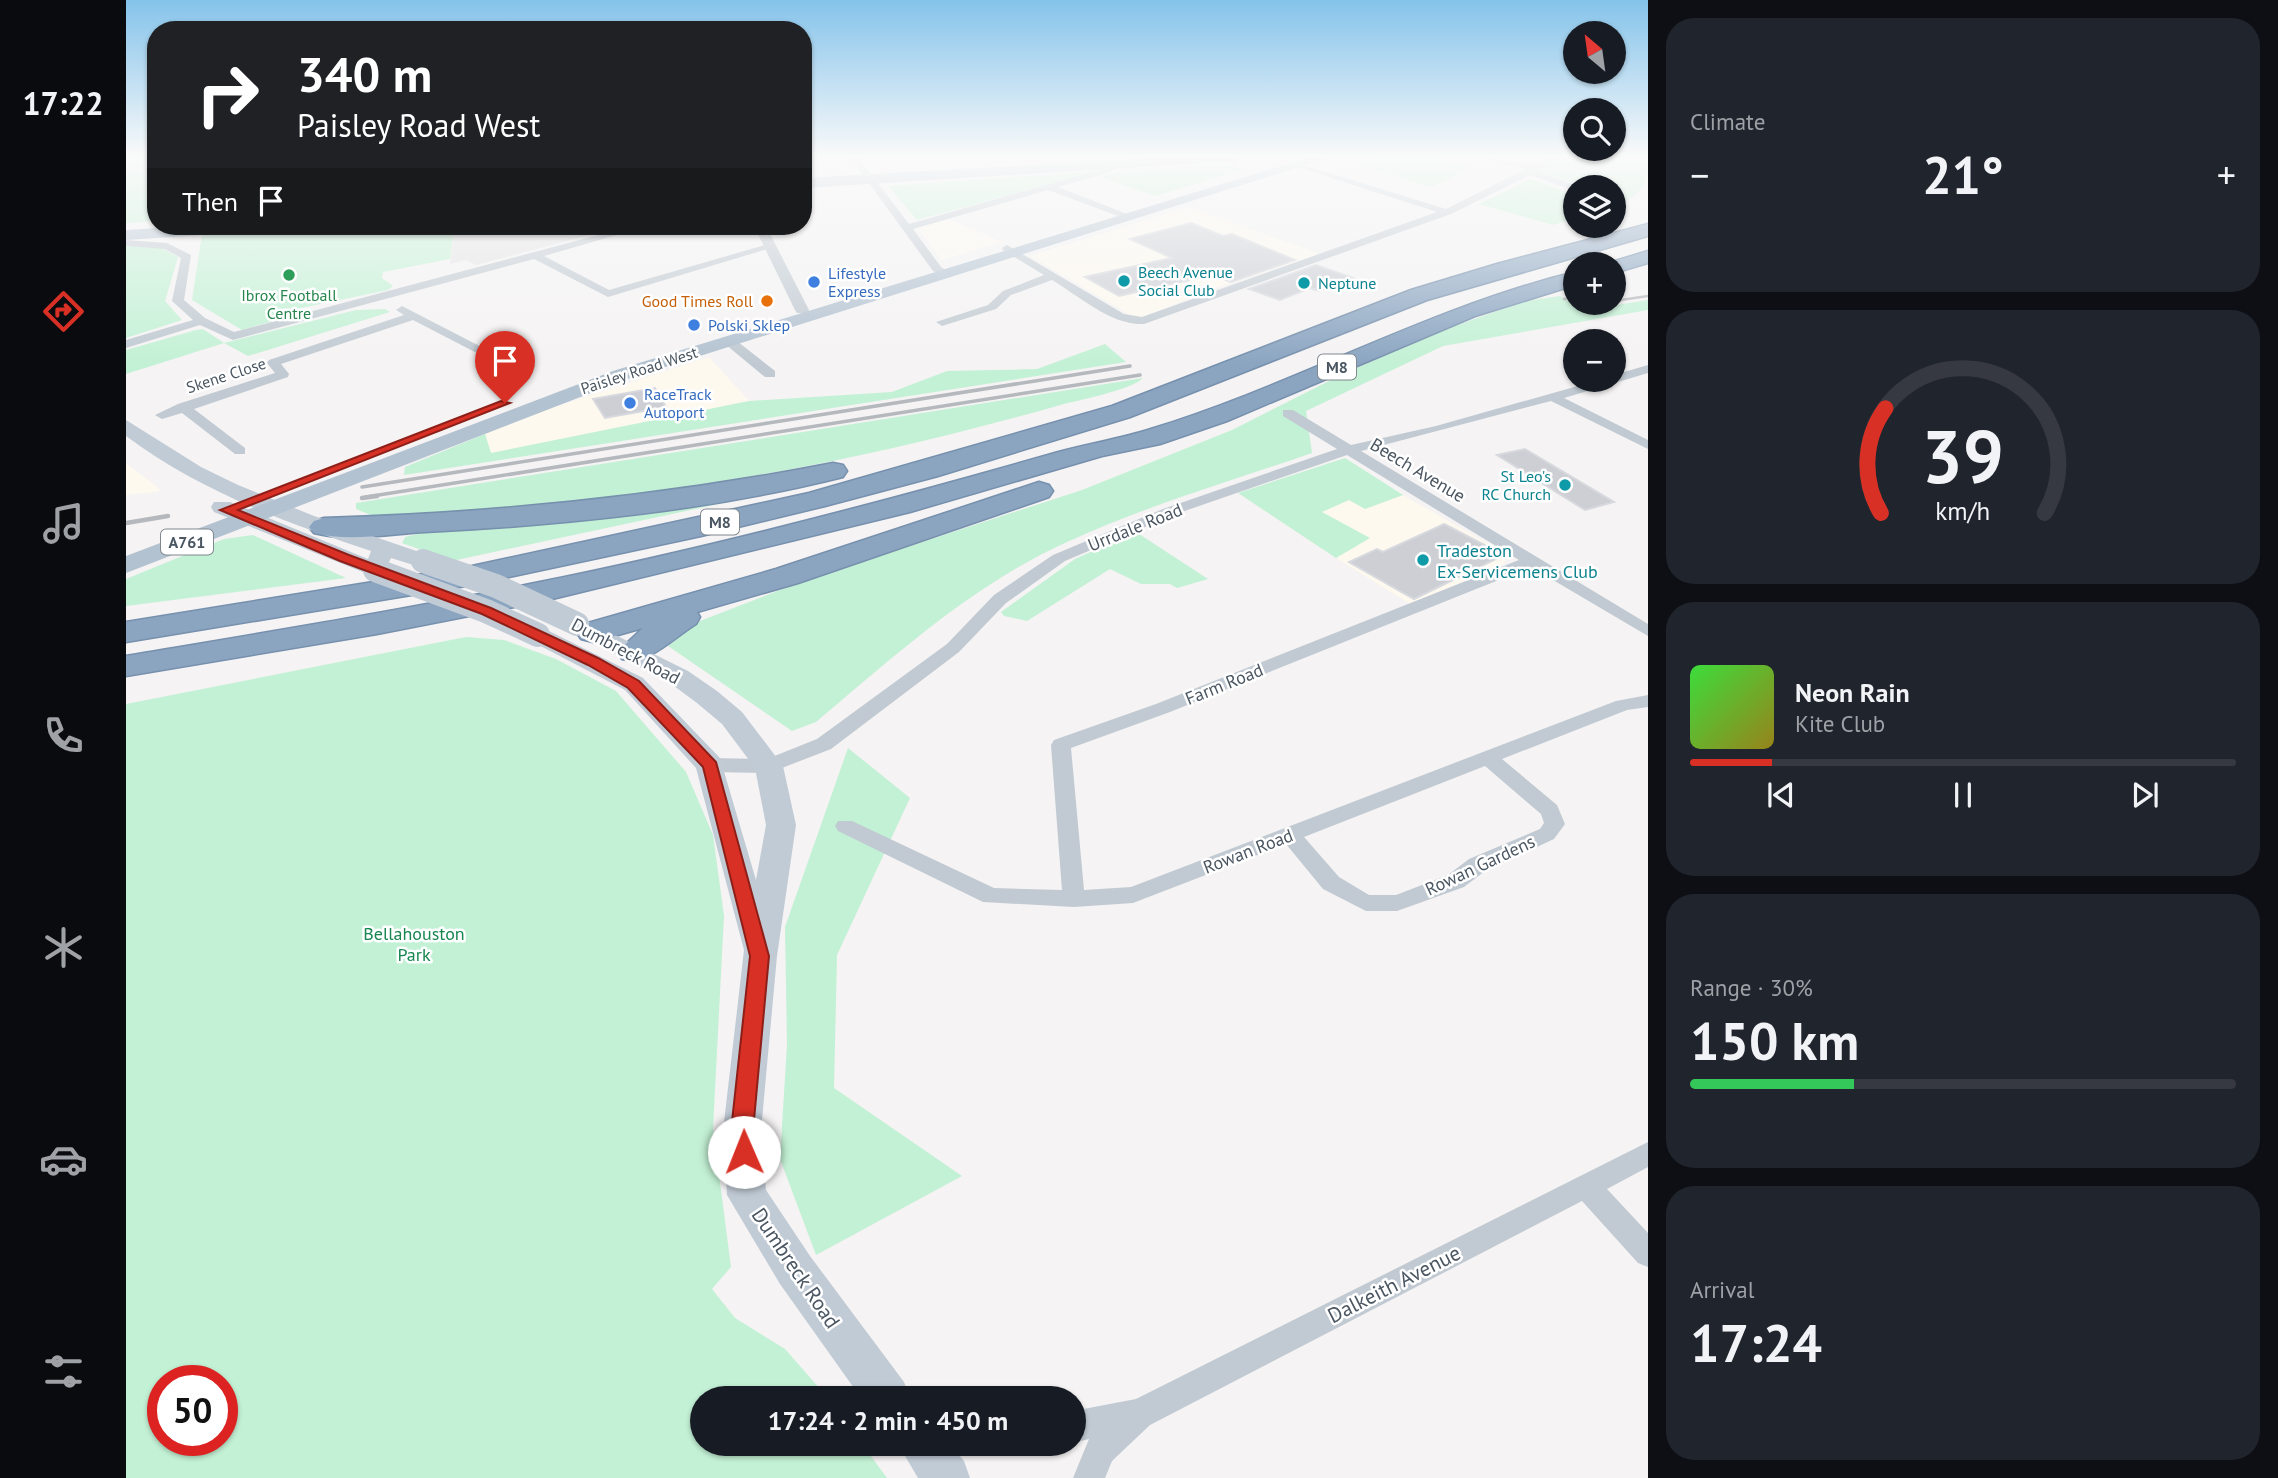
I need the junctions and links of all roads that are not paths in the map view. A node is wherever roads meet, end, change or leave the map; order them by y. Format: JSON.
{"nodes":[{"id":1,"x":913,"y":226,"type":"edge"},
{"id":2,"x":1086,"y":226,"type":"edge"},
{"id":3,"x":1090,"y":226,"type":"edge"},
{"id":4,"x":1408,"y":226,"type":"edge"},
{"id":5,"x":1642,"y":226,"type":"edge"},
{"id":6,"x":147,"y":227,"type":"edge"},
{"id":7,"x":126,"y":228,"type":"edge"},
{"id":8,"x":906,"y":228,"type":"joint"},
{"id":9,"x":1648,"y":230,"type":"edge"},
{"id":10,"x":147,"y":234,"type":"edge"},
{"id":11,"x":126,"y":235,"type":"edge"},
{"id":12,"x":607,"y":235,"type":"edge"},
{"id":13,"x":764,"y":235,"type":"edge"},
{"id":14,"x":1614,"y":239,"type":"junction"},
{"id":15,"x":126,"y":243,"type":"edge"},
{"id":16,"x":1648,"y":246,"type":"edge"},
{"id":17,"x":769,"y":247,"type":"junction"},
{"id":18,"x":1012,"y":251,"type":"junction"},
{"id":19,"x":1626,"y":252,"type":"edge"},
{"id":20,"x":535,"y":255,"type":"junction"},
{"id":21,"x":1648,"y":257,"type":"edge"},
{"id":22,"x":1626,"y":263,"type":"edge"},
{"id":23,"x":1563,"y":271,"type":"edge"},
{"id":24,"x":942,"y":272,"type":"junction"},
{"id":25,"x":1055,"y":275,"type":"junction"},
{"id":26,"x":1563,"y":282,"type":"edge"},
{"id":27,"x":380,"y":299,"type":"junction"},
{"id":28,"x":802,"y":310,"type":"junction"},
{"id":29,"x":414,"y":316,"type":"junction"},
{"id":30,"x":201,"y":321,"type":"junction"},
{"id":31,"x":942,"y":322,"type":"dead end"},
{"id":32,"x":729,"y":341,"type":"junction"},
{"id":33,"x":126,"y":344,"type":"edge"},
{"id":34,"x":1297,"y":344,"type":"junction"},
{"id":35,"x":509,"y":365,"type":"junction"},
{"id":36,"x":1648,"y":369,"type":"edge"},
{"id":37,"x":489,"y":372,"type":"dead end"},
{"id":38,"x":526,"y":373,"type":"dead end"},
{"id":39,"x":770,"y":374,"type":"dead end"},
{"id":40,"x":1626,"y":376,"type":"edge"},
{"id":41,"x":1310,"y":378,"type":"junction"},
{"id":42,"x":1574,"y":392,"type":"edge"},
{"id":43,"x":1554,"y":398,"type":"junction"},
{"id":44,"x":183,"y":407,"type":"junction"},
{"id":45,"x":1288,"y":413,"type":"dead end"},
{"id":46,"x":162,"y":415,"type":"dead end"},
{"id":47,"x":126,"y":426,"type":"edge"},
{"id":48,"x":1648,"y":445,"type":"edge"},
{"id":49,"x":1097,"y":449,"type":"junction"},
{"id":50,"x":1348,"y":450,"type":"junction"},
{"id":51,"x":240,"y":451,"type":"dead end"},
{"id":52,"x":126,"y":452,"type":"edge"},
{"id":53,"x":345,"y":480,"type":"junction"},
{"id":54,"x":250,"y":509,"type":"junction"},
{"id":55,"x":408,"y":526,"type":"junction"},
{"id":56,"x":324,"y":527,"type":"junction"},
{"id":57,"x":126,"y":548,"type":"edge"},
{"id":58,"x":380,"y":559,"type":"junction"},
{"id":59,"x":1531,"y":561,"type":"junction"},
{"id":60,"x":126,"y":565,"type":"edge"},
{"id":61,"x":745,"y":588,"type":"junction"},
{"id":62,"x":585,"y":628,"type":"junction"},
{"id":63,"x":1648,"y":631,"type":"edge"},
{"id":64,"x":126,"y":632,"type":"edge"},
{"id":65,"x":546,"y":639,"type":"junction"},
{"id":66,"x":634,"y":652,"type":"junction"},
{"id":67,"x":126,"y":666,"type":"edge"},
{"id":68,"x":1648,"y":701,"type":"edge"},
{"id":69,"x":1487,"y":757,"type":"junction"},
{"id":70,"x":710,"y":765,"type":"junction"},
{"id":71,"x":769,"y":766,"type":"junction"},
{"id":72,"x":845,"y":826,"type":"dead end"},
{"id":73,"x":1290,"y":835,"type":"junction"},
{"id":74,"x":1074,"y":900,"type":"junction"},
{"id":75,"x":760,"y":956,"type":"junction"},
{"id":76,"x":1648,"y":1154,"type":"edge"},
{"id":77,"x":1586,"y":1186,"type":"junction"},
{"id":78,"x":1648,"y":1253,"type":"edge"},
{"id":79,"x":879,"y":1386,"type":"edge"},
{"id":80,"x":1139,"y":1414,"type":"junction"},
{"id":81,"x":1086,"y":1424,"type":"edge"},
{"id":82,"x":930,"y":1456,"type":"edge"},
{"id":83,"x":947,"y":1478,"type":"edge"},
{"id":84,"x":1089,"y":1478,"type":"edge"}],
"edges":[{"from":1,"to":8,"type":"street"},
{"from":2,"to":18,"type":"main road","name":"Paisley Road West","number":"A761"},
{"from":3,"to":18,"type":"main road","name":"Paisley Road West","number":"A761"},
{"from":4,"to":25,"type":"street"},
{"from":5,"to":14,"type":"highway","number":"M8"},
{"from":6,"to":7,"type":"main road"},
{"from":8,"to":24,"type":"street"},
{"from":9,"to":14,"type":"highway","number":"M8"},
{"from":10,"to":11,"type":"main road"},
{"from":12,"to":20,"type":"street"},
{"from":13,"to":17,"type":"street"},
{"from":14,"to":34,"type":"highway","number":"M8"},
{"from":15,"to":30,"type":"street"},
{"from":16,"to":19,"type":"highway"},
{"from":17,"to":20,"type":"street"},
{"from":17,"to":28,"type":"street"},
{"from":18,"to":24,"type":"main road","name":"Paisley Road West","number":"A761"},
{"from":18,"to":25,"type":"street"},
{"from":20,"to":27,"type":"street"},
{"from":21,"to":22,"type":"highway"},
{"from":23,"to":49,"type":"highway","number":"M8"},
{"from":24,"to":28,"type":"main road","name":"Paisley Road West","number":"A761"},
{"from":24,"to":32,"type":"main road","name":"Paisley Road West","number":"A761"},
{"from":25,"to":31,"type":"street"},
{"from":26,"to":41,"type":"highway","number":"M8"},
{"from":27,"to":29,"type":"street"},
{"from":27,"to":30,"type":"street"},
{"from":28,"to":54,"type":"main road","name":"Paisley Road West","number":"A761"},
{"from":29,"to":35,"type":"street"},
{"from":29,"to":44,"type":"street","name":"Skene Close"},
{"from":30,"to":33,"type":"street"},
{"from":32,"to":39,"type":"street"},
{"from":32,"to":53,"type":"main road","name":"Paisley Road West","number":"A761"},
{"from":34,"to":55,"type":"highway","number":"M8"},
{"from":34,"to":64,"type":"highway","number":"M8"},
{"from":35,"to":37,"type":"street"},
{"from":35,"to":38,"type":"street"},
{"from":36,"to":40,"type":"street","name":"Urrdale Road"},
{"from":41,"to":49,"type":"highway","number":"M8"},
{"from":41,"to":61,"type":"highway"},
{"from":42,"to":43,"type":"street","name":"Urrdale Road"},
{"from":43,"to":48,"type":"street"},
{"from":43,"to":50,"type":"street","name":"Urrdale Road"},
{"from":44,"to":46,"type":"street","name":"Skene Close"},
{"from":44,"to":51,"type":"street","name":"Skene Close"},
{"from":45,"to":50,"type":"street","name":"Beech Avenue"},
{"from":47,"to":54,"type":"main road"},
{"from":49,"to":67,"type":"highway","number":"M8"},
{"from":50,"to":59,"type":"street","name":"Beech Avenue"},
{"from":50,"to":71,"type":"street","name":"Urrdale Road"},
{"from":52,"to":54,"type":"main road"},
{"from":53,"to":54,"type":"main road","name":"Paisley Road West","number":"A761"},
{"from":53,"to":56,"type":"main road"},
{"from":54,"to":56,"type":"main road","name":"Dumbreck Road"},
{"from":54,"to":57,"type":"main road","name":"Paisley Road West","number":"A761"},
{"from":54,"to":58,"type":"main road","name":"Dumbreck Road"},
{"from":54,"to":60,"type":"main road","name":"Paisley Road West","number":"A761"},
{"from":55,"to":56,"type":"highway","number":"M8"},
{"from":55,"to":58,"type":"highway"},
{"from":56,"to":58,"type":"main road","name":"Dumbreck Road"},
{"from":58,"to":62,"type":"main road","name":"Dumbreck Road","bridge":true},
{"from":58,"to":65,"type":"main road","name":"Dumbreck Road","bridge":true},
{"from":59,"to":63,"type":"street","name":"Beech Avenue"},
{"from":59,"to":74,"type":"street","name":"Farm Road"},
{"from":61,"to":62,"type":"highway"},
{"from":61,"to":66,"type":"highway"},
{"from":62,"to":65,"type":"main road"},
{"from":62,"to":66,"type":"main road","name":"Dumbreck Road"},
{"from":65,"to":70,"type":"main road","name":"Dumbreck Road"},
{"from":66,"to":71,"type":"main road","name":"Dumbreck Road"},
{"from":68,"to":69,"type":"street","name":"Rowan Road"},
{"from":69,"to":73,"type":"street","name":"Rowan Road"},
{"from":69,"to":73,"type":"street","name":"Rowan Gardens"},
{"from":70,"to":71,"type":"street","name":"Urrdale Road"},
{"from":70,"to":75,"type":"main road","name":"Dumbreck Road"},
{"from":71,"to":75,"type":"main road","name":"Dumbreck Road"},
{"from":72,"to":74,"type":"street","name":"Rowan Road"},
{"from":73,"to":74,"type":"street","name":"Rowan Road"},
{"from":75,"to":79,"type":"main road","name":"Dumbreck Road"},
{"from":76,"to":77,"type":"street","name":"Dalkeith Avenue"},
{"from":77,"to":78,"type":"street"},
{"from":77,"to":80,"type":"street","name":"Dalkeith Avenue"},
{"from":80,"to":81,"type":"street","name":"Dalkeith Avenue"},
{"from":80,"to":84,"type":"street","name":"Dalkeith Avenue"},
{"from":82,"to":83,"type":"main road"}]}
